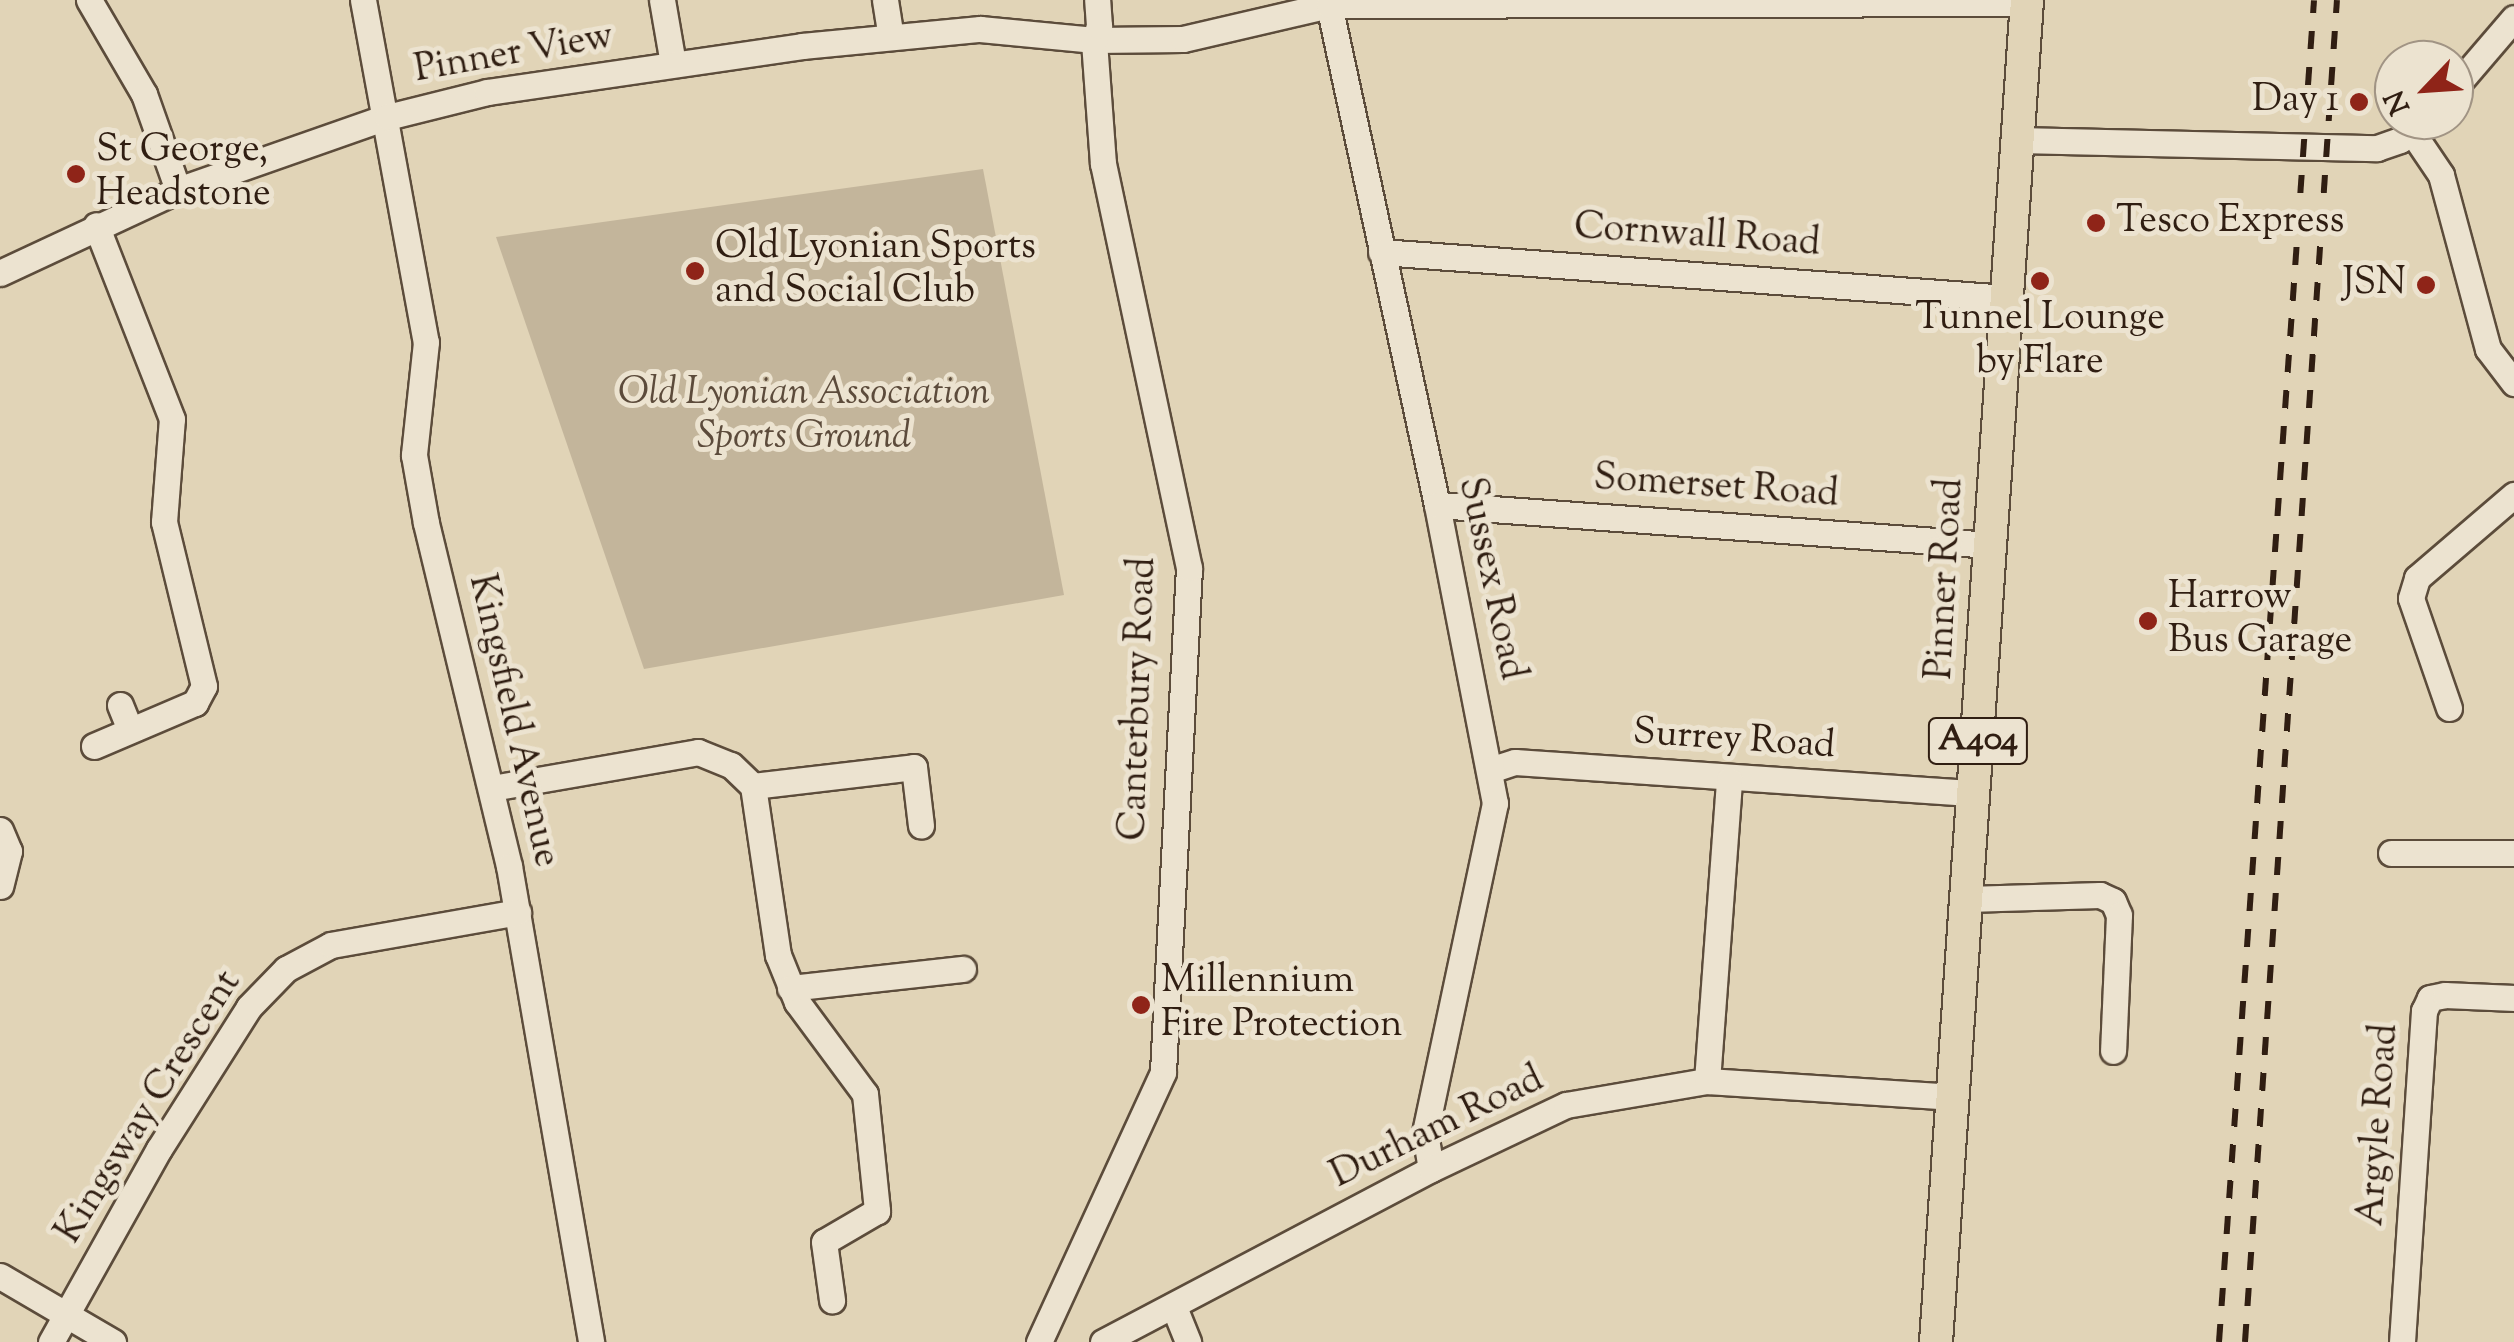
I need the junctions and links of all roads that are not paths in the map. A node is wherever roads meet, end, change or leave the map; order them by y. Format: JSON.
{"nodes":[{"id":1,"x":88,"y":0,"type":"edge"},
{"id":2,"x":363,"y":0,"type":"edge"},
{"id":3,"x":662,"y":0,"type":"edge"},
{"id":4,"x":884,"y":0,"type":"edge"},
{"id":5,"x":1097,"y":0,"type":"edge"},
{"id":6,"x":2027,"y":2,"type":"edge"},
{"id":7,"x":1312,"y":5,"type":"edge"},
{"id":8,"x":2514,"y":18,"type":"edge"},
{"id":9,"x":891,"y":36,"type":"junction"},
{"id":10,"x":1094,"y":40,"type":"junction"},
{"id":11,"x":673,"y":64,"type":"junction"},
{"id":12,"x":2474,"y":65,"type":"edge"},
{"id":13,"x":387,"y":117,"type":"junction"},
{"id":14,"x":2018,"y":140,"type":"junction"},
{"id":15,"x":2391,"y":140,"type":"edge"},
{"id":16,"x":2424,"y":140,"type":"edge"},
{"id":17,"x":178,"y":190,"type":"junction"},
{"id":18,"x":96,"y":225,"type":"junction"},
{"id":19,"x":1381,"y":252,"type":"junction"},
{"id":20,"x":0,"y":273,"type":"edge"},
{"id":21,"x":2007,"y":298,"type":"junction"},
{"id":22,"x":2514,"y":383,"type":"edge"},
{"id":23,"x":2514,"y":494,"type":"edge"},
{"id":24,"x":1437,"y":506,"type":"junction"},
{"id":25,"x":1991,"y":546,"type":"junction"},
{"id":26,"x":120,"y":705,"type":"dead end"},
{"id":27,"x":2449,"y":708,"type":"dead end"},
{"id":28,"x":130,"y":730,"type":"junction"},
{"id":29,"x":94,"y":746,"type":"dead end"},
{"id":30,"x":1490,"y":770,"type":"junction"},
{"id":31,"x":1729,"y":780,"type":"junction"},
{"id":32,"x":753,"y":786,"type":"junction"},
{"id":33,"x":492,"y":788,"type":"junction"},
{"id":34,"x":1974,"y":793,"type":"junction"},
{"id":35,"x":921,"y":826,"type":"dead end"},
{"id":36,"x":0,"y":830,"type":"edge"},
{"id":37,"x":2514,"y":853,"type":"edge"},
{"id":38,"x":2391,"y":854,"type":"dead end"},
{"id":39,"x":0,"y":886,"type":"edge"},
{"id":40,"x":1967,"y":898,"type":"junction"},
{"id":41,"x":518,"y":912,"type":"junction"},
{"id":42,"x":964,"y":969,"type":"dead end"},
{"id":43,"x":790,"y":988,"type":"junction"},
{"id":44,"x":2514,"y":998,"type":"edge"},
{"id":45,"x":2113,"y":1051,"type":"dead end"},
{"id":46,"x":1707,"y":1081,"type":"junction"},
{"id":47,"x":1954,"y":1097,"type":"junction"},
{"id":48,"x":1431,"y":1169,"type":"junction"},
{"id":49,"x":0,"y":1276,"type":"edge"},
{"id":50,"x":832,"y":1300,"type":"dead end"},
{"id":51,"x":1174,"y":1307,"type":"junction"},
{"id":52,"x":67,"y":1315,"type":"junction"},
{"id":53,"x":51,"y":1342,"type":"edge"},
{"id":54,"x":114,"y":1342,"type":"edge"},
{"id":55,"x":591,"y":1342,"type":"edge"},
{"id":56,"x":1039,"y":1342,"type":"edge"},
{"id":57,"x":1103,"y":1342,"type":"edge"},
{"id":58,"x":1188,"y":1342,"type":"edge"},
{"id":59,"x":1936,"y":1342,"type":"edge"},
{"id":60,"x":2402,"y":1342,"type":"edge"}],
"edges":[{"from":1,"to":17,"type":"street"},
{"from":2,"to":13,"type":"street","name":"Kingsfield Avenue"},
{"from":3,"to":11,"type":"street"},
{"from":4,"to":9,"type":"street"},
{"from":5,"to":10,"type":"street","name":"Canterbury Road"},
{"from":6,"to":7,"type":"street","name":"Pinner View"},
{"from":6,"to":14,"type":"main road","name":"Pinner Road","number":"A404"},
{"from":7,"to":10,"type":"street","name":"Pinner View"},
{"from":7,"to":19,"type":"street","name":"Sussex Road"},
{"from":8,"to":12,"type":"street"},
{"from":9,"to":10,"type":"street","name":"Pinner View"},
{"from":9,"to":11,"type":"street","name":"Pinner View"},
{"from":10,"to":56,"type":"street","name":"Canterbury Road"},
{"from":11,"to":13,"type":"street","name":"Pinner View"},
{"from":13,"to":17,"type":"street","name":"Pinner View"},
{"from":13,"to":33,"type":"street","name":"Kingsfield Avenue"},
{"from":14,"to":15,"type":"street"},
{"from":14,"to":21,"type":"main road","name":"Pinner Road","number":"A404"},
{"from":16,"to":22,"type":"street"},
{"from":17,"to":18,"type":"street","name":"Pinner View"},
{"from":18,"to":20,"type":"street","name":"Pinner View"},
{"from":18,"to":28,"type":"street"},
{"from":19,"to":21,"type":"street","name":"Cornwall Road"},
{"from":19,"to":24,"type":"street","name":"Sussex Road"},
{"from":21,"to":25,"type":"main road","name":"Pinner Road","number":"A404"},
{"from":23,"to":27,"type":"street"},
{"from":24,"to":25,"type":"street","name":"Somerset Road"},
{"from":24,"to":30,"type":"street","name":"Sussex Road"},
{"from":25,"to":34,"type":"main road","name":"Pinner Road","number":"A404"},
{"from":26,"to":28,"type":"street"},
{"from":28,"to":29,"type":"street"},
{"from":30,"to":31,"type":"street","name":"Surrey Road"},
{"from":30,"to":48,"type":"street","name":"Sussex Road"},
{"from":31,"to":34,"type":"street","name":"Surrey Road"},
{"from":31,"to":46,"type":"street"},
{"from":32,"to":33,"type":"street"},
{"from":32,"to":35,"type":"street"},
{"from":32,"to":43,"type":"street"},
{"from":33,"to":41,"type":"street","name":"Kingsfield Avenue"},
{"from":34,"to":40,"type":"main road","name":"Pinner Road","number":"A404"},
{"from":36,"to":39,"type":"street"},
{"from":37,"to":38,"type":"street"},
{"from":40,"to":45,"type":"street"},
{"from":40,"to":47,"type":"main road","name":"Pinner Road","number":"A404"},
{"from":41,"to":52,"type":"street","name":"Kingsway Crescent"},
{"from":41,"to":55,"type":"street","name":"Kingsfield Avenue"},
{"from":42,"to":43,"type":"street"},
{"from":43,"to":50,"type":"street"},
{"from":44,"to":60,"type":"street","name":"Argyle Road"},
{"from":46,"to":47,"type":"street","name":"Durham Road"},
{"from":46,"to":48,"type":"street","name":"Durham Road"},
{"from":47,"to":59,"type":"main road","name":"Pinner Road","number":"A404"},
{"from":48,"to":51,"type":"street","name":"Durham Road"},
{"from":49,"to":52,"type":"street"},
{"from":51,"to":57,"type":"street","name":"Durham Road"},
{"from":51,"to":58,"type":"street"},
{"from":52,"to":53,"type":"street","name":"Kingsway Crescent"},
{"from":52,"to":54,"type":"street"}]}
